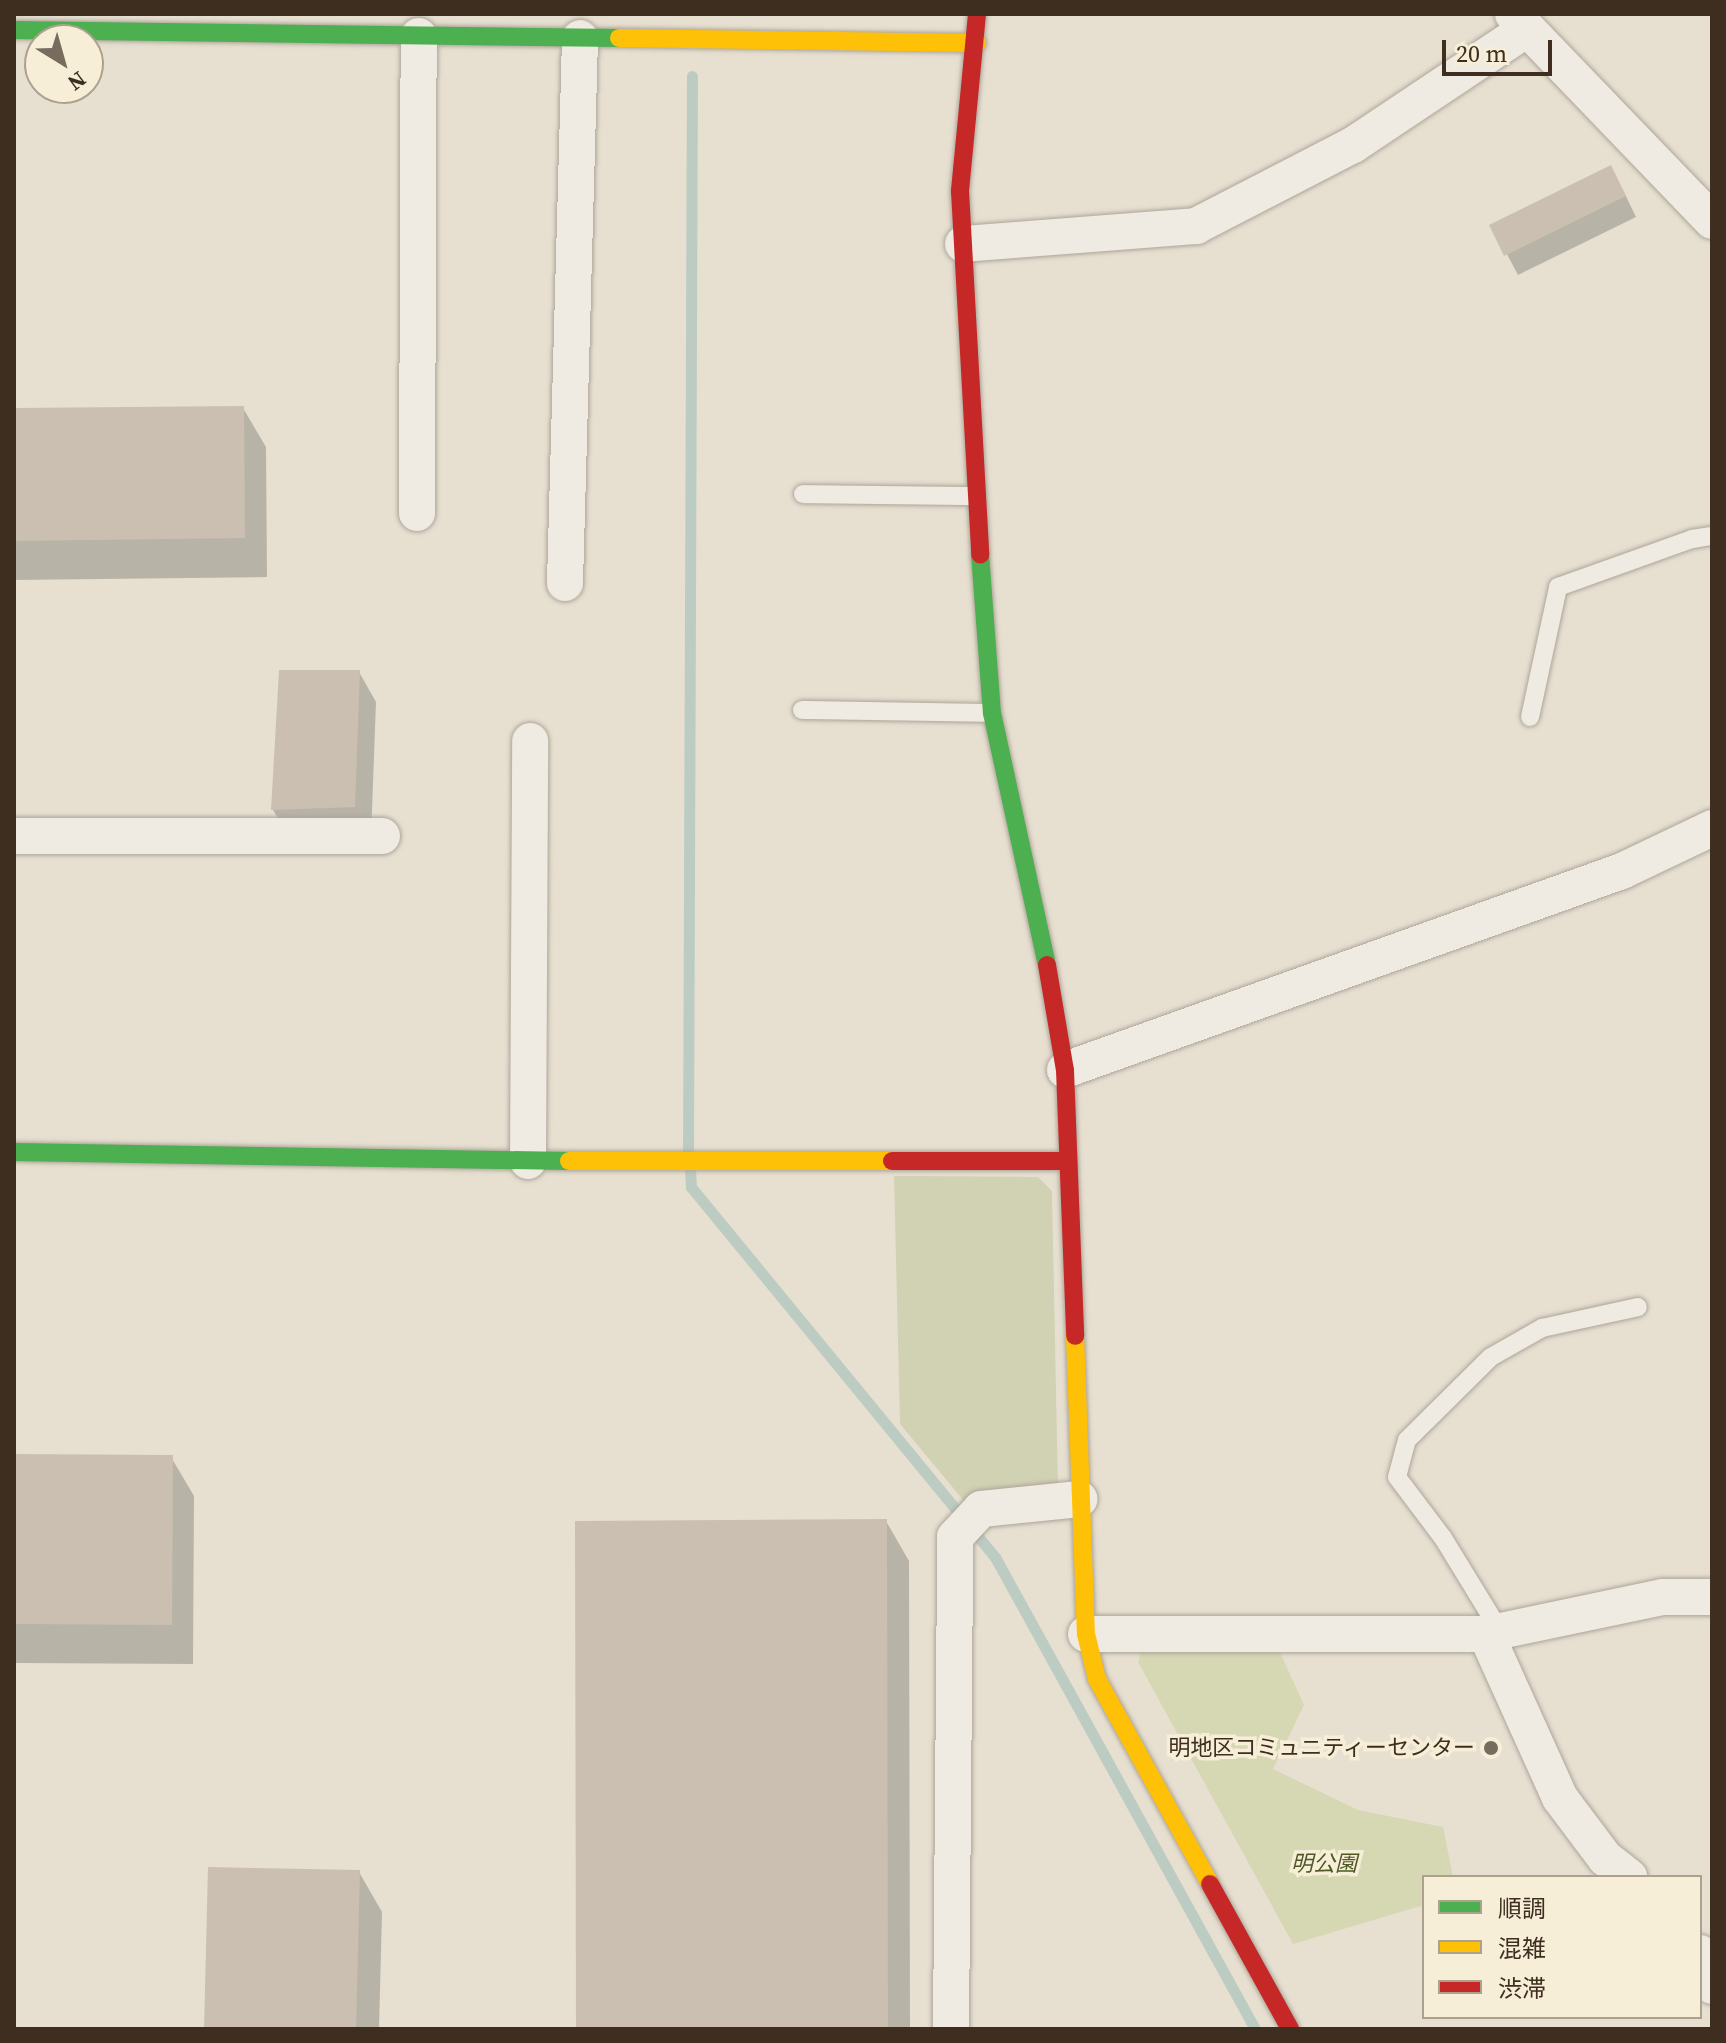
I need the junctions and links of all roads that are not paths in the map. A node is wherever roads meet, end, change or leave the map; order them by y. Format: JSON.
{"nodes":[{"id":1,"x":977,"y":14,"type":"edge"},
{"id":2,"x":1520,"y":21,"type":"edge"},
{"id":3,"x":14,"y":30,"type":"edge"},
{"id":4,"x":419,"y":36,"type":"junction"},
{"id":5,"x":580,"y":38,"type":"junction"},
{"id":6,"x":977,"y":43,"type":"junction"},
{"id":7,"x":1712,"y":221,"type":"edge"},
{"id":8,"x":963,"y":244,"type":"junction"},
{"id":9,"x":803,"y":494,"type":"dead end"},
{"id":10,"x":977,"y":496,"type":"junction"},
{"id":11,"x":417,"y":513,"type":"dead end"},
{"id":12,"x":1712,"y":536,"type":"edge"},
{"id":13,"x":565,"y":583,"type":"dead end"},
{"id":14,"x":802,"y":710,"type":"dead end"},
{"id":15,"x":992,"y":713,"type":"junction"},
{"id":16,"x":1530,"y":717,"type":"dead end"},
{"id":17,"x":530,"y":741,"type":"dead end"},
{"id":18,"x":1712,"y":828,"type":"edge"},
{"id":19,"x":14,"y":836,"type":"edge"},
{"id":20,"x":382,"y":836,"type":"dead end"},
{"id":21,"x":1065,"y":1070,"type":"junction"},
{"id":22,"x":14,"y":1152,"type":"edge"},
{"id":23,"x":528,"y":1161,"type":"junction"},
{"id":24,"x":1068,"y":1161,"type":"junction"},
{"id":25,"x":1638,"y":1307,"type":"dead end"},
{"id":26,"x":1079,"y":1499,"type":"junction"},
{"id":27,"x":1712,"y":1597,"type":"edge"},
{"id":28,"x":1493,"y":1633,"type":"junction"},
{"id":29,"x":1086,"y":1634,"type":"junction"},
{"id":30,"x":1626,"y":1875,"type":"edge"},
{"id":31,"x":1702,"y":1958,"type":"edge"},
{"id":32,"x":1712,"y":1986,"type":"edge"},
{"id":33,"x":951,"y":2029,"type":"edge"},
{"id":34,"x":1290,"y":2029,"type":"edge"}],
"edges":[{"from":1,"to":6,"type":"street"},
{"from":2,"to":7,"type":"street"},
{"from":2,"to":8,"type":"street"},
{"from":3,"to":4,"type":"street"},
{"from":4,"to":5,"type":"street"},
{"from":4,"to":11,"type":"street"},
{"from":5,"to":6,"type":"street"},
{"from":5,"to":13,"type":"street"},
{"from":6,"to":8,"type":"street"},
{"from":8,"to":10,"type":"street"},
{"from":9,"to":10,"type":"lane"},
{"from":10,"to":15,"type":"street"},
{"from":12,"to":16,"type":"lane"},
{"from":14,"to":15,"type":"lane"},
{"from":15,"to":21,"type":"street"},
{"from":17,"to":23,"type":"street"},
{"from":18,"to":21,"type":"street"},
{"from":19,"to":20,"type":"street"},
{"from":21,"to":24,"type":"street"},
{"from":22,"to":23,"type":"street"},
{"from":23,"to":24,"type":"street"},
{"from":24,"to":26,"type":"street"},
{"from":25,"to":28,"type":"lane"},
{"from":26,"to":29,"type":"street"},
{"from":26,"to":33,"type":"street"},
{"from":27,"to":28,"type":"street"},
{"from":28,"to":29,"type":"street"},
{"from":28,"to":30,"type":"street"},
{"from":29,"to":34,"type":"street"},
{"from":31,"to":32,"type":"street"}]}
